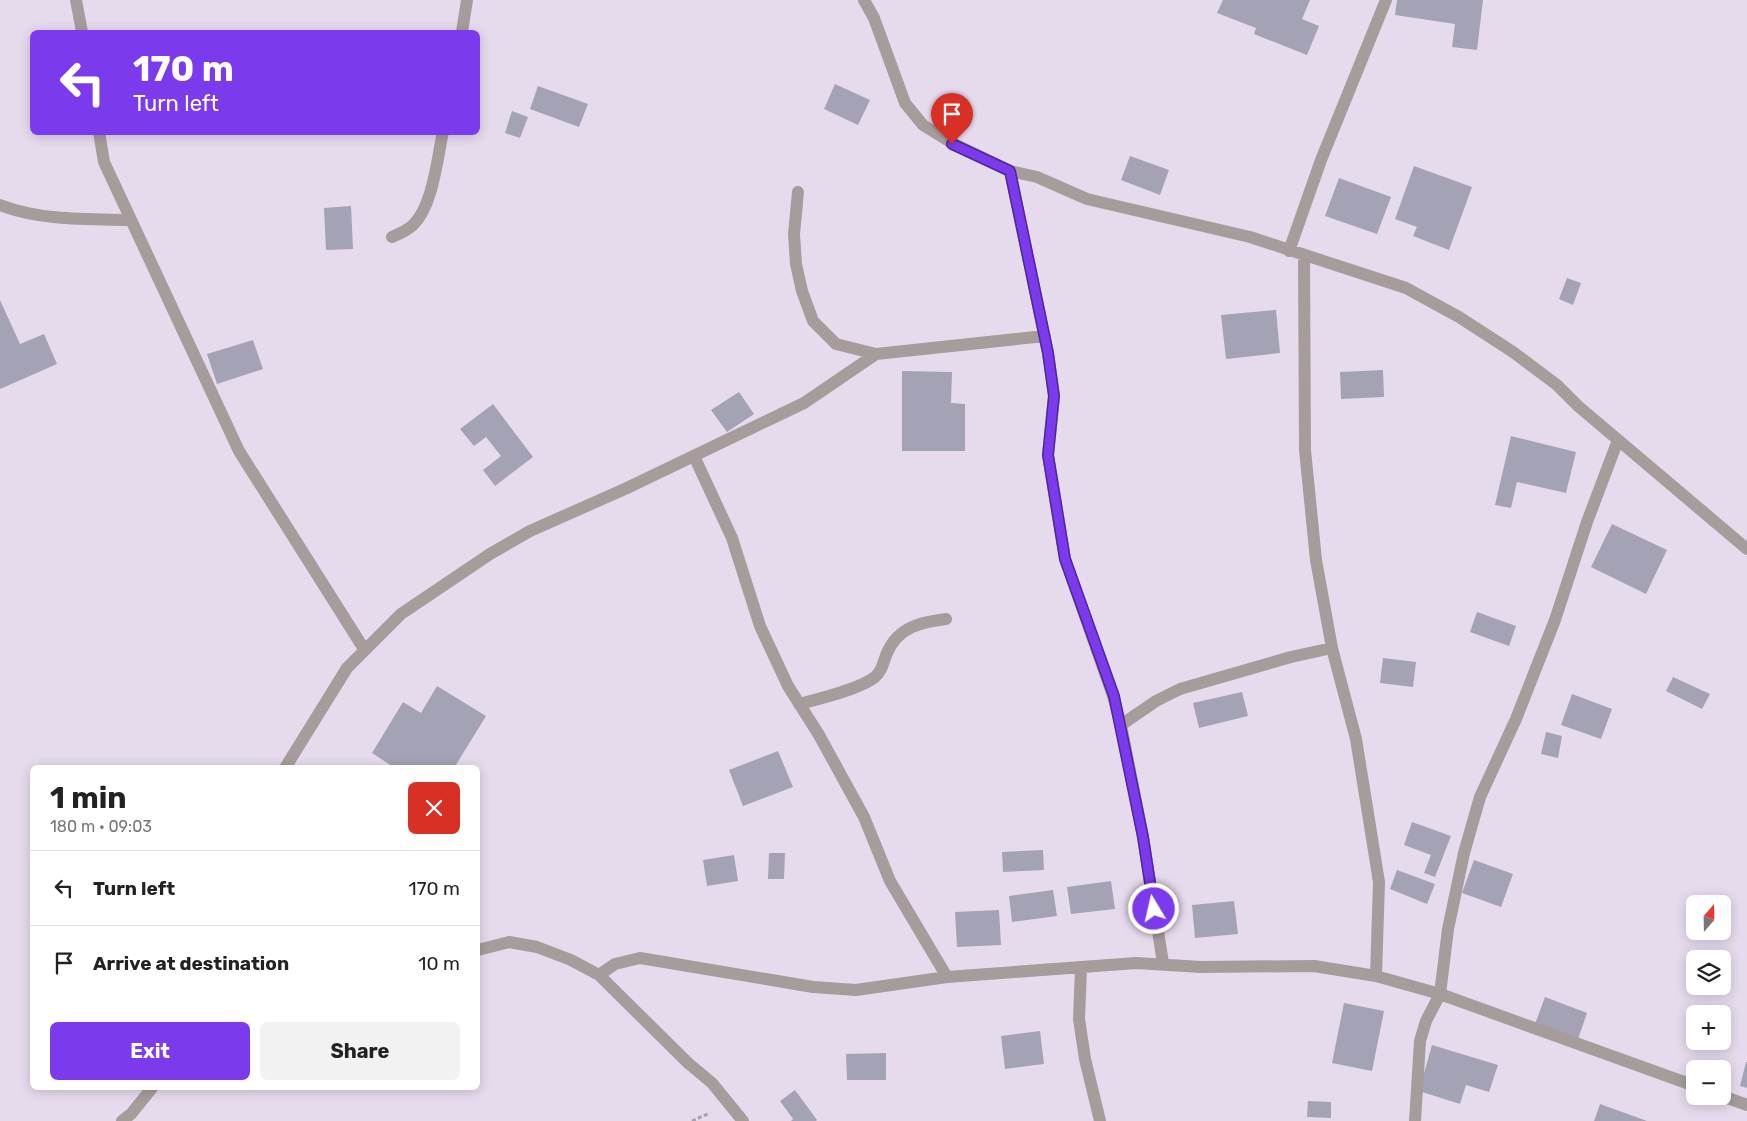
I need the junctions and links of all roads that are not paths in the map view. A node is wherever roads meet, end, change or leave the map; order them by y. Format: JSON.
{"nodes":[{"id":1,"x":76,"y":0,"type":"edge"},
{"id":2,"x":467,"y":0,"type":"edge"},
{"id":3,"x":864,"y":0,"type":"edge"},
{"id":4,"x":1386,"y":0,"type":"edge"},
{"id":5,"x":82,"y":30,"type":"edge"},
{"id":6,"x":462,"y":30,"type":"edge"},
{"id":7,"x":100,"y":135,"type":"edge"},
{"id":8,"x":443,"y":135,"type":"edge"},
{"id":9,"x":1010,"y":171,"type":"junction"},
{"id":10,"x":798,"y":192,"type":"dead end"},
{"id":11,"x":0,"y":205,"type":"edge"},
{"id":12,"x":131,"y":220,"type":"junction"},
{"id":13,"x":392,"y":237,"type":"dead end"},
{"id":14,"x":1289,"y":251,"type":"junction"},
{"id":15,"x":1304,"y":257,"type":"junction"},
{"id":16,"x":1045,"y":336,"type":"junction"},
{"id":17,"x":876,"y":354,"type":"junction"},
{"id":18,"x":1618,"y":440,"type":"junction"},
{"id":19,"x":694,"y":456,"type":"junction"},
{"id":20,"x":1744,"y":541,"type":"edge"},
{"id":21,"x":946,"y":619,"type":"dead end"},
{"id":22,"x":1332,"y":648,"type":"junction"},
{"id":23,"x":364,"y":649,"type":"junction"},
{"id":24,"x":799,"y":704,"type":"junction"},
{"id":25,"x":1121,"y":725,"type":"junction"},
{"id":26,"x":288,"y":765,"type":"edge"},
{"id":27,"x":480,"y":949,"type":"edge"},
{"id":28,"x":1163,"y":963,"type":"junction"},
{"id":29,"x":1081,"y":968,"type":"junction"},
{"id":30,"x":599,"y":975,"type":"junction"},
{"id":31,"x":1376,"y":976,"type":"junction"},
{"id":32,"x":947,"y":977,"type":"junction"},
{"id":33,"x":1440,"y":994,"type":"junction"},
{"id":34,"x":1686,"y":1083,"type":"edge"},
{"id":35,"x":150,"y":1090,"type":"edge"},
{"id":36,"x":1731,"y":1099,"type":"edge"},
{"id":37,"x":1747,"y":1105,"type":"edge"},
{"id":38,"x":122,"y":1121,"type":"edge"},
{"id":39,"x":743,"y":1121,"type":"edge"},
{"id":40,"x":1100,"y":1121,"type":"edge"},
{"id":41,"x":1415,"y":1121,"type":"edge"}],
"edges":[{"from":1,"to":5,"type":"street"},
{"from":2,"to":6,"type":"street"},
{"from":3,"to":9,"type":"street"},
{"from":4,"to":14,"type":"street"},
{"from":7,"to":12,"type":"street"},
{"from":8,"to":13,"type":"street"},
{"from":9,"to":14,"type":"street"},
{"from":9,"to":16,"type":"street"},
{"from":10,"to":17,"type":"street"},
{"from":11,"to":12,"type":"street"},
{"from":12,"to":23,"type":"street"},
{"from":14,"to":15,"type":"street"},
{"from":15,"to":18,"type":"street"},
{"from":15,"to":22,"type":"street"},
{"from":16,"to":17,"type":"street"},
{"from":16,"to":25,"type":"street"},
{"from":17,"to":19,"type":"street"},
{"from":18,"to":20,"type":"street"},
{"from":18,"to":33,"type":"street"},
{"from":19,"to":23,"type":"street"},
{"from":19,"to":24,"type":"street"},
{"from":21,"to":24,"type":"street"},
{"from":22,"to":25,"type":"street"},
{"from":22,"to":31,"type":"street"},
{"from":23,"to":26,"type":"street"},
{"from":24,"to":32,"type":"street"},
{"from":25,"to":28,"type":"street"},
{"from":27,"to":30,"type":"street"},
{"from":28,"to":29,"type":"street"},
{"from":28,"to":31,"type":"street"},
{"from":29,"to":32,"type":"street"},
{"from":29,"to":40,"type":"street"},
{"from":30,"to":32,"type":"street"},
{"from":30,"to":39,"type":"street"},
{"from":31,"to":33,"type":"street"},
{"from":33,"to":34,"type":"street"},
{"from":33,"to":41,"type":"street"},
{"from":35,"to":38,"type":"street"},
{"from":36,"to":37,"type":"street"}]}
